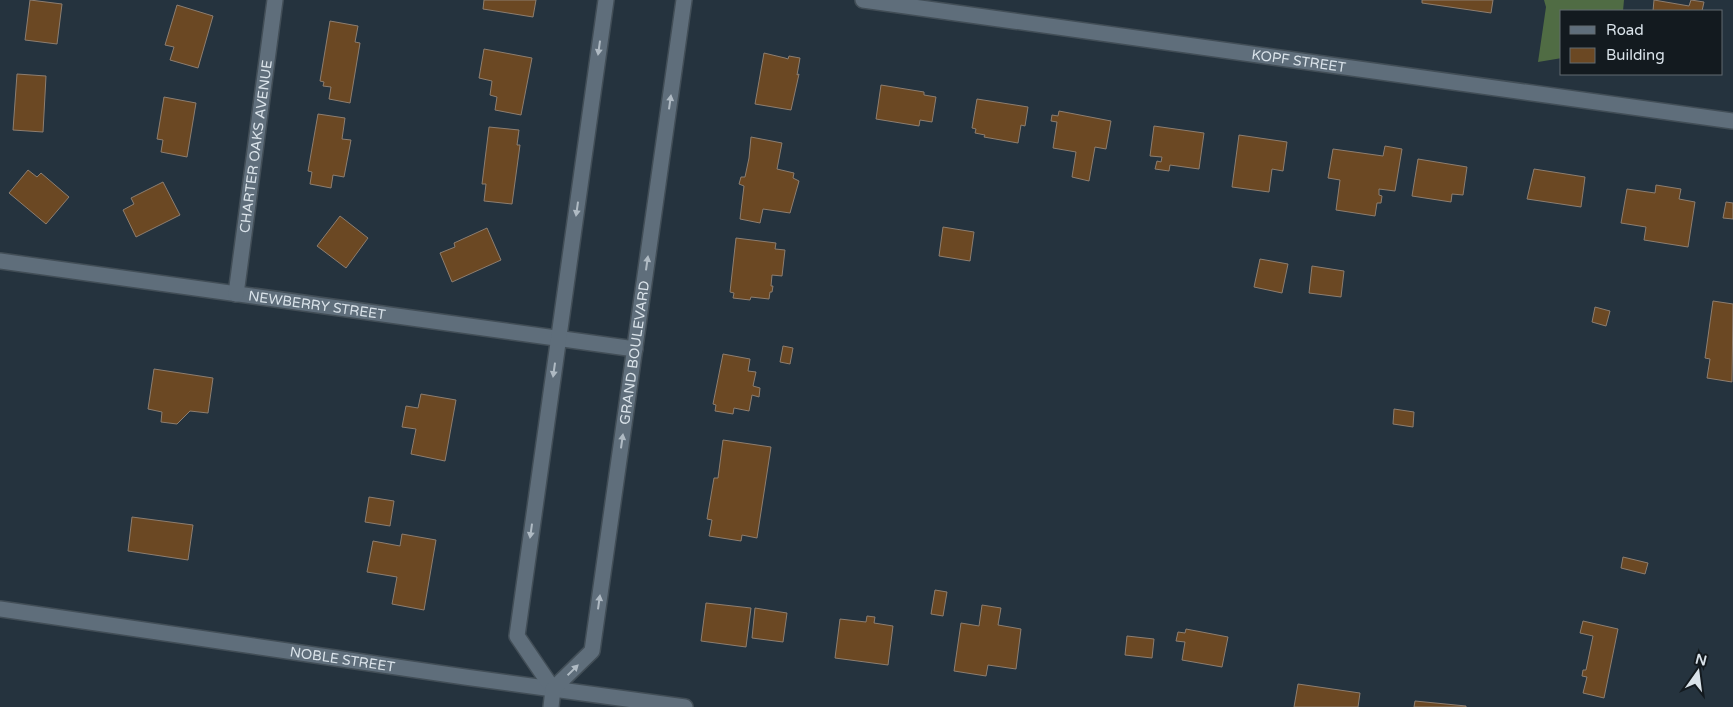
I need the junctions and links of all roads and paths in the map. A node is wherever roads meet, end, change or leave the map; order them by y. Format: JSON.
{"nodes":[{"id":1,"x":275,"y":0,"type":"edge"},
{"id":2,"x":606,"y":0,"type":"edge"},
{"id":3,"x":684,"y":0,"type":"edge"},
{"id":4,"x":863,"y":0,"type":"edge"},
{"id":5,"x":1733,"y":121,"type":"edge"},
{"id":6,"x":0,"y":261,"type":"edge"},
{"id":7,"x":236,"y":294,"type":"junction"},
{"id":8,"x":559,"y":338,"type":"junction"},
{"id":9,"x":635,"y":349,"type":"junction"},
{"id":10,"x":0,"y":609,"type":"edge"},
{"id":11,"x":553,"y":689,"type":"junction"},
{"id":12,"x":551,"y":707,"type":"edge"},
{"id":13,"x":685,"y":707,"type":"edge"}],
"edges":[{"from":1,"to":7,"type":"street","name":"CHARTER OAKS AVENUE"},
{"from":2,"to":8,"type":"street","one_way":true},
{"from":9,"to":3,"type":"street","name":"GRAND BOULEVARD","one_way":true},
{"from":4,"to":5,"type":"street","name":"KOPF STREET"},
{"from":6,"to":7,"type":"street","name":"NEWBERRY STREET"},
{"from":7,"to":8,"type":"street","name":"NEWBERRY STREET"},
{"from":8,"to":9,"type":"street","name":"NEWBERRY STREET"},
{"from":8,"to":11,"type":"street","one_way":true},
{"from":11,"to":9,"type":"street","name":"GRAND BOULEVARD","one_way":true},
{"from":10,"to":11,"type":"street","name":"NOBLE STREET"},
{"from":11,"to":12,"type":"street"},
{"from":11,"to":13,"type":"street","name":"NOBLE STREET"}]}
